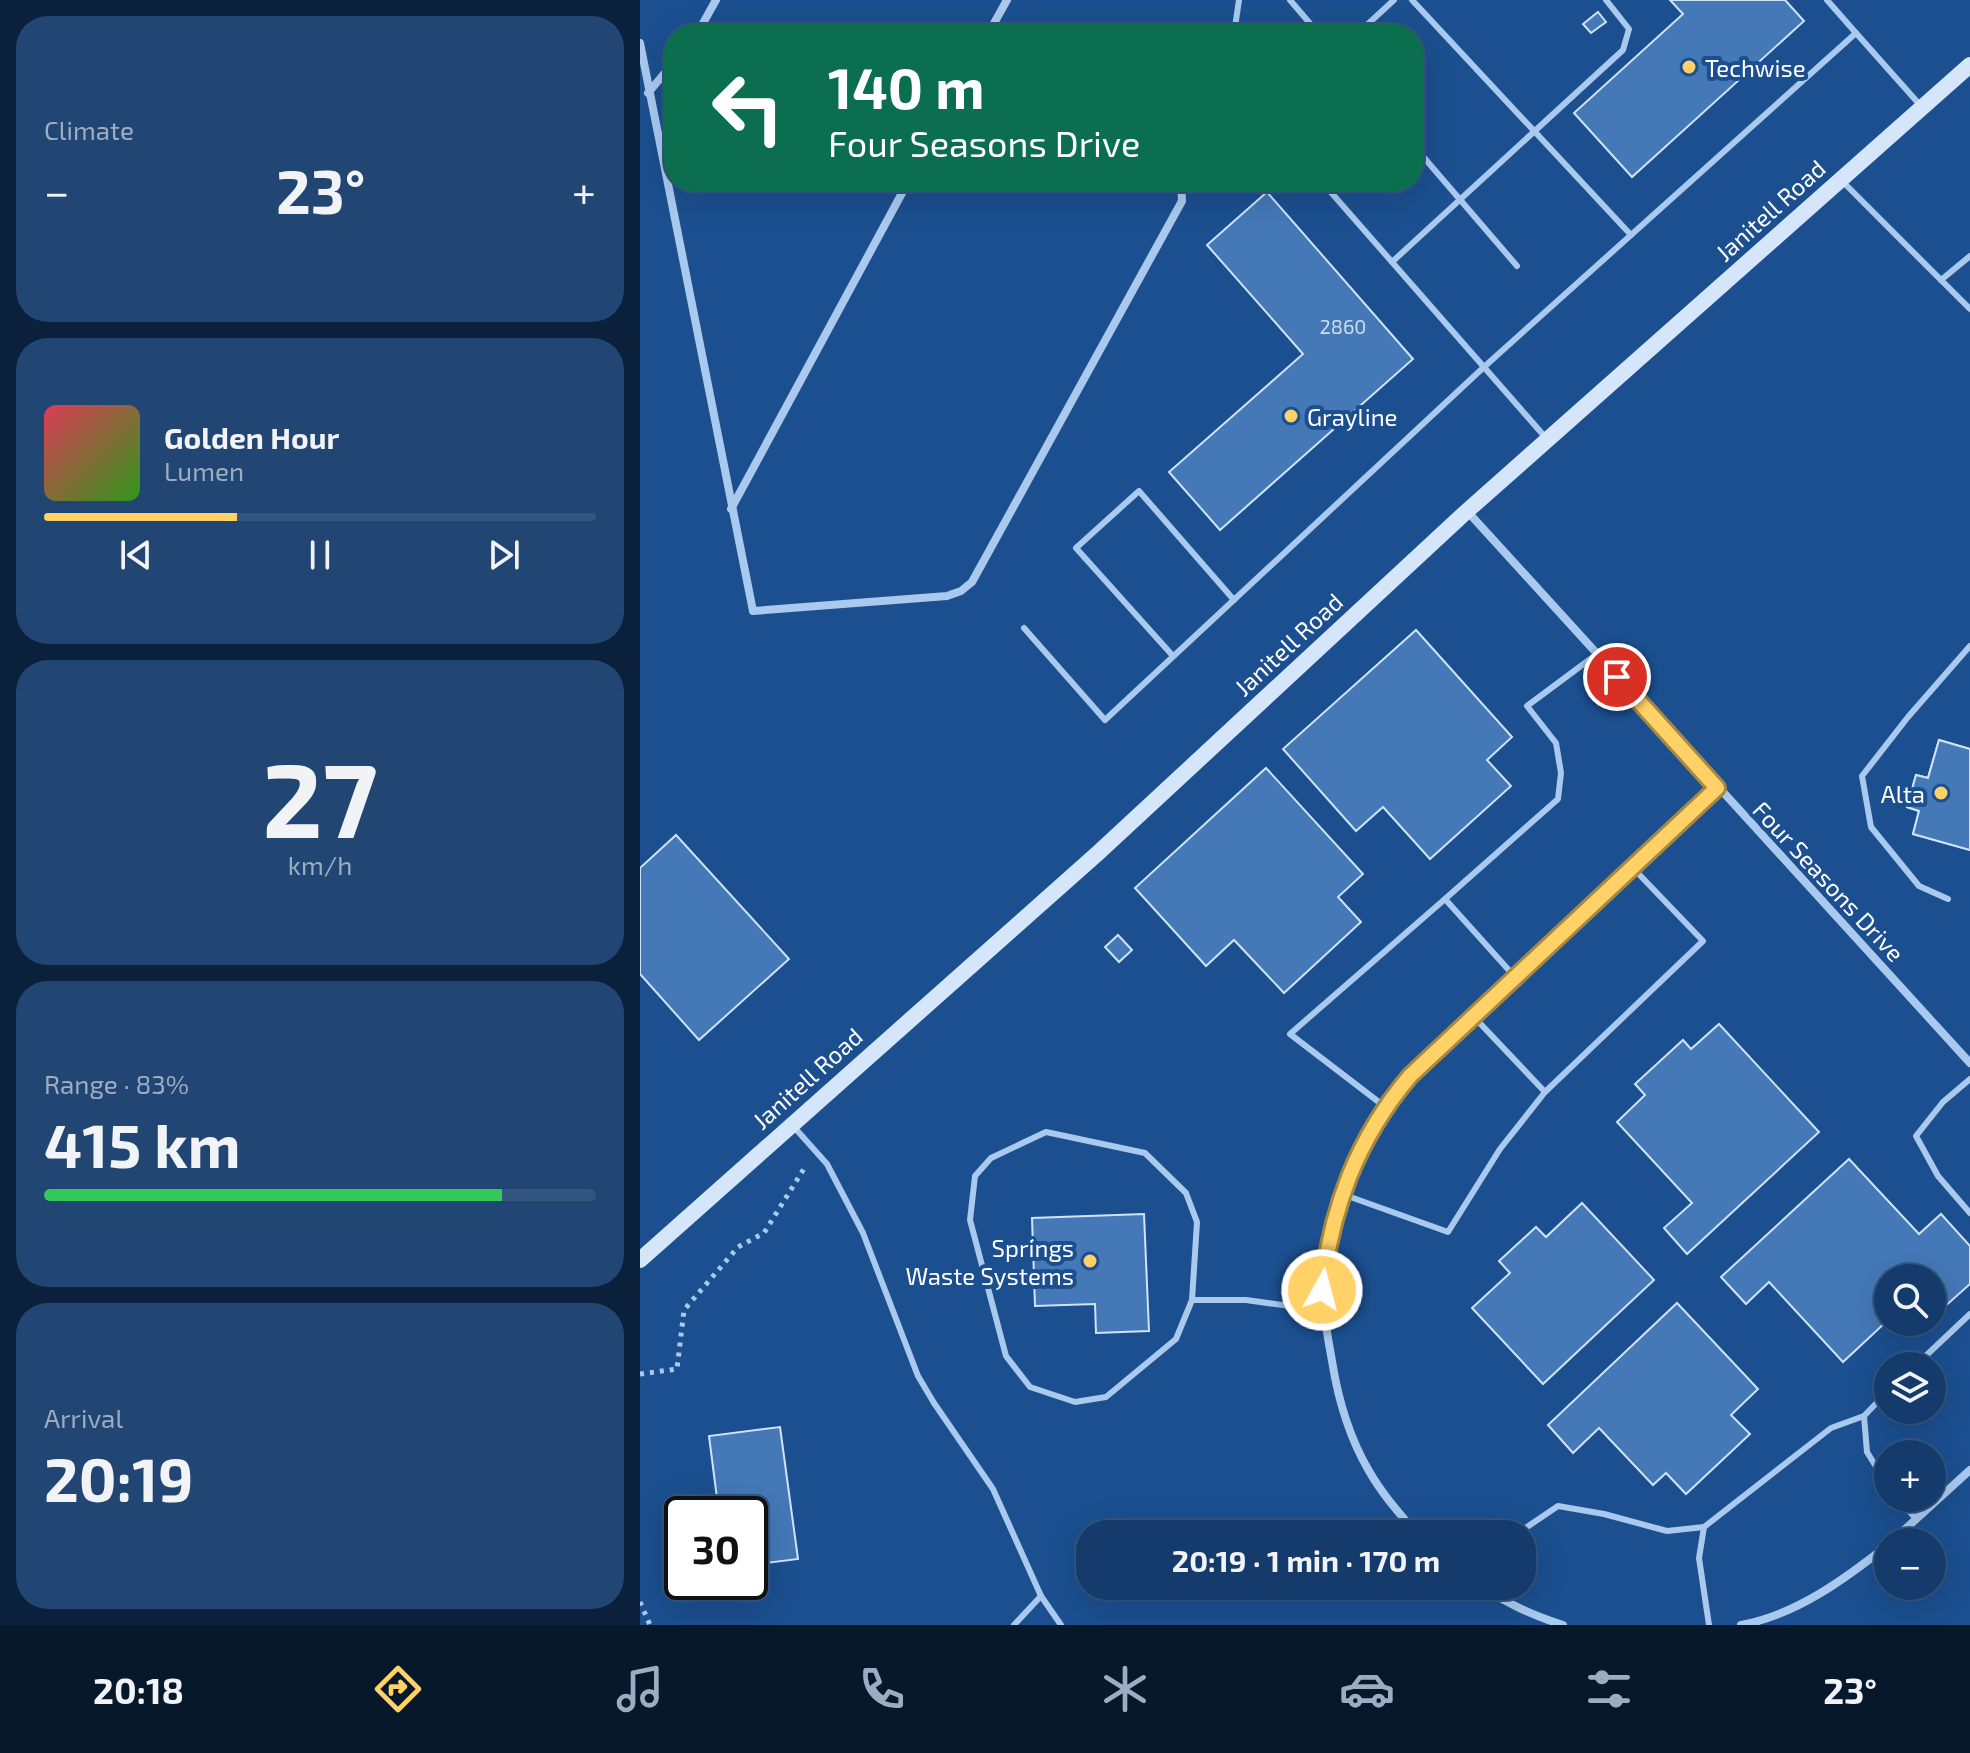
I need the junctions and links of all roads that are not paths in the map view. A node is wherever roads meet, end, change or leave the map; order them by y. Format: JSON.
{"nodes":[{"id":1,"x":716,"y":0,"type":"edge"},
{"id":2,"x":1007,"y":0,"type":"edge"},
{"id":3,"x":1239,"y":0,"type":"edge"},
{"id":4,"x":1290,"y":0,"type":"edge"},
{"id":5,"x":1394,"y":0,"type":"edge"},
{"id":6,"x":1412,"y":0,"type":"edge"},
{"id":7,"x":1606,"y":0,"type":"edge"},
{"id":8,"x":1827,"y":0,"type":"edge"},
{"id":9,"x":703,"y":24,"type":"edge"},
{"id":10,"x":994,"y":24,"type":"edge"},
{"id":11,"x":1235,"y":24,"type":"edge"},
{"id":12,"x":1310,"y":24,"type":"edge"},
{"id":13,"x":1368,"y":24,"type":"edge"},
{"id":14,"x":1856,"y":33,"type":"junction"},
{"id":15,"x":640,"y":43,"type":"edge"},
{"id":16,"x":1970,"y":65,"type":"edge"},
{"id":17,"x":664,"y":74,"type":"edge"},
{"id":18,"x":648,"y":93,"type":"junction"},
{"id":19,"x":1923,"y":107,"type":"junction"},
{"id":20,"x":1533,"y":132,"type":"junction"},
{"id":21,"x":1424,"y":158,"type":"edge"},
{"id":22,"x":664,"y":173,"type":"edge"},
{"id":23,"x":1841,"y":180,"type":"junction"},
{"id":24,"x":668,"y":192,"type":"edge"},
{"id":25,"x":903,"y":192,"type":"edge"},
{"id":26,"x":1182,"y":192,"type":"edge"},
{"id":27,"x":1331,"y":192,"type":"edge"},
{"id":28,"x":1460,"y":200,"type":"junction"},
{"id":29,"x":1631,"y":235,"type":"junction"},
{"id":30,"x":1970,"y":256,"type":"edge"},
{"id":31,"x":1392,"y":262,"type":"junction"},
{"id":32,"x":1517,"y":266,"type":"dead end"},
{"id":33,"x":1941,"y":280,"type":"junction"},
{"id":34,"x":1970,"y":309,"type":"edge"},
{"id":35,"x":1484,"y":367,"type":"junction"},
{"id":36,"x":1548,"y":440,"type":"junction"},
{"id":37,"x":731,"y":510,"type":"junction"},
{"id":38,"x":1467,"y":511,"type":"junction"},
{"id":39,"x":1234,"y":600,"type":"junction"},
{"id":40,"x":1024,"y":628,"type":"dead end"},
{"id":41,"x":1970,"y":646,"type":"edge"},
{"id":42,"x":1597,"y":654,"type":"junction"},
{"id":43,"x":1173,"y":656,"type":"junction"},
{"id":44,"x":1717,"y":788,"type":"junction"},
{"id":45,"x":1632,"y":867,"type":"junction"},
{"id":46,"x":1445,"y":899,"type":"junction"},
{"id":47,"x":1948,"y":899,"type":"dead end"},
{"id":48,"x":1515,"y":977,"type":"junction"},
{"id":49,"x":1473,"y":1016,"type":"junction"},
{"id":50,"x":1970,"y":1063,"type":"edge"},
{"id":51,"x":1970,"y":1079,"type":"edge"},
{"id":52,"x":1545,"y":1092,"type":"junction"},
{"id":53,"x":1384,"y":1106,"type":"junction"},
{"id":54,"x":791,"y":1124,"type":"junction"},
{"id":55,"x":1342,"y":1194,"type":"junction"},
{"id":56,"x":1970,"y":1213,"type":"edge"},
{"id":57,"x":640,"y":1260,"type":"edge"},
{"id":58,"x":1192,"y":1300,"type":"junction"},
{"id":59,"x":1325,"y":1311,"type":"junction"},
{"id":60,"x":1970,"y":1314,"type":"edge"},
{"id":61,"x":1930,"y":1352,"type":"edge"},
{"id":62,"x":1874,"y":1406,"type":"edge"},
{"id":63,"x":1864,"y":1416,"type":"junction"},
{"id":64,"x":1874,"y":1463,"type":"edge"},
{"id":65,"x":1970,"y":1470,"type":"edge"},
{"id":66,"x":1910,"y":1512,"type":"edge"},
{"id":67,"x":1916,"y":1519,"type":"junction"},
{"id":68,"x":1405,"y":1520,"type":"edge"},
{"id":69,"x":1536,"y":1521,"type":"edge"},
{"id":70,"x":1704,"y":1527,"type":"junction"},
{"id":71,"x":1906,"y":1528,"type":"edge"},
{"id":72,"x":1874,"y":1555,"type":"edge"},
{"id":73,"x":1041,"y":1596,"type":"junction"},
{"id":74,"x":1509,"y":1600,"type":"edge"},
{"id":75,"x":1014,"y":1625,"type":"edge"},
{"id":76,"x":1061,"y":1625,"type":"edge"},
{"id":77,"x":1563,"y":1625,"type":"edge"},
{"id":78,"x":1709,"y":1625,"type":"edge"},
{"id":79,"x":1741,"y":1625,"type":"edge"}],
"edges":[{"from":1,"to":9,"type":"street"},
{"from":2,"to":10,"type":"street"},
{"from":3,"to":11,"type":"lane"},
{"from":4,"to":12,"type":"lane"},
{"from":5,"to":13,"type":"lane"},
{"from":6,"to":20,"type":"lane"},
{"from":7,"to":20,"type":"lane"},
{"from":8,"to":14,"type":"lane"},
{"from":14,"to":19,"type":"lane"},
{"from":14,"to":29,"type":"lane"},
{"from":15,"to":18,"type":"street"},
{"from":16,"to":19,"type":"street","name":"Janitell Road"},
{"from":17,"to":18,"type":"street"},
{"from":18,"to":22,"type":"street"},
{"from":19,"to":23,"type":"street","name":"Janitell Road"},
{"from":20,"to":28,"type":"lane"},
{"from":20,"to":29,"type":"lane"},
{"from":21,"to":28,"type":"lane"},
{"from":23,"to":33,"type":"lane"},
{"from":23,"to":36,"type":"street","name":"Janitell Road"},
{"from":24,"to":37,"type":"street"},
{"from":25,"to":37,"type":"street"},
{"from":26,"to":37,"type":"street"},
{"from":27,"to":31,"type":"lane"},
{"from":28,"to":31,"type":"lane"},
{"from":28,"to":32,"type":"lane"},
{"from":29,"to":35,"type":"lane"},
{"from":30,"to":33,"type":"lane"},
{"from":31,"to":35,"type":"lane"},
{"from":33,"to":34,"type":"lane"},
{"from":35,"to":36,"type":"lane"},
{"from":35,"to":39,"type":"lane"},
{"from":36,"to":38,"type":"street","name":"Janitell Road"},
{"from":38,"to":42,"type":"street","name":"Four Seasons Drive"},
{"from":38,"to":54,"type":"street","name":"Janitell Road"},
{"from":39,"to":43,"type":"lane"},
{"from":39,"to":43,"type":"lane"},
{"from":40,"to":43,"type":"lane"},
{"from":41,"to":47,"type":"lane"},
{"from":42,"to":44,"type":"street","name":"Four Seasons Drive"},
{"from":42,"to":46,"type":"lane"},
{"from":44,"to":45,"type":"street"},
{"from":44,"to":50,"type":"street","name":"Four Seasons Drive"},
{"from":45,"to":48,"type":"street"},
{"from":45,"to":52,"type":"lane"},
{"from":46,"to":48,"type":"lane"},
{"from":46,"to":53,"type":"lane"},
{"from":48,"to":49,"type":"street"},
{"from":49,"to":52,"type":"lane"},
{"from":49,"to":53,"type":"street"},
{"from":51,"to":56,"type":"lane"},
{"from":52,"to":55,"type":"lane"},
{"from":53,"to":55,"type":"street"},
{"from":54,"to":57,"type":"street","name":"Janitell Road"},
{"from":54,"to":73,"type":"lane"},
{"from":55,"to":59,"type":"street"},
{"from":58,"to":58,"type":"lane"},
{"from":58,"to":59,"type":"lane"},
{"from":59,"to":68,"type":"street"},
{"from":60,"to":61,"type":"lane"},
{"from":62,"to":63,"type":"lane"},
{"from":63,"to":64,"type":"lane"},
{"from":63,"to":70,"type":"lane"},
{"from":65,"to":67,"type":"street"},
{"from":66,"to":67,"type":"lane"},
{"from":67,"to":71,"type":"street"},
{"from":69,"to":70,"type":"lane"},
{"from":70,"to":78,"type":"lane"},
{"from":72,"to":79,"type":"street"},
{"from":73,"to":75,"type":"lane"},
{"from":73,"to":76,"type":"lane"},
{"from":74,"to":77,"type":"street"}]}
